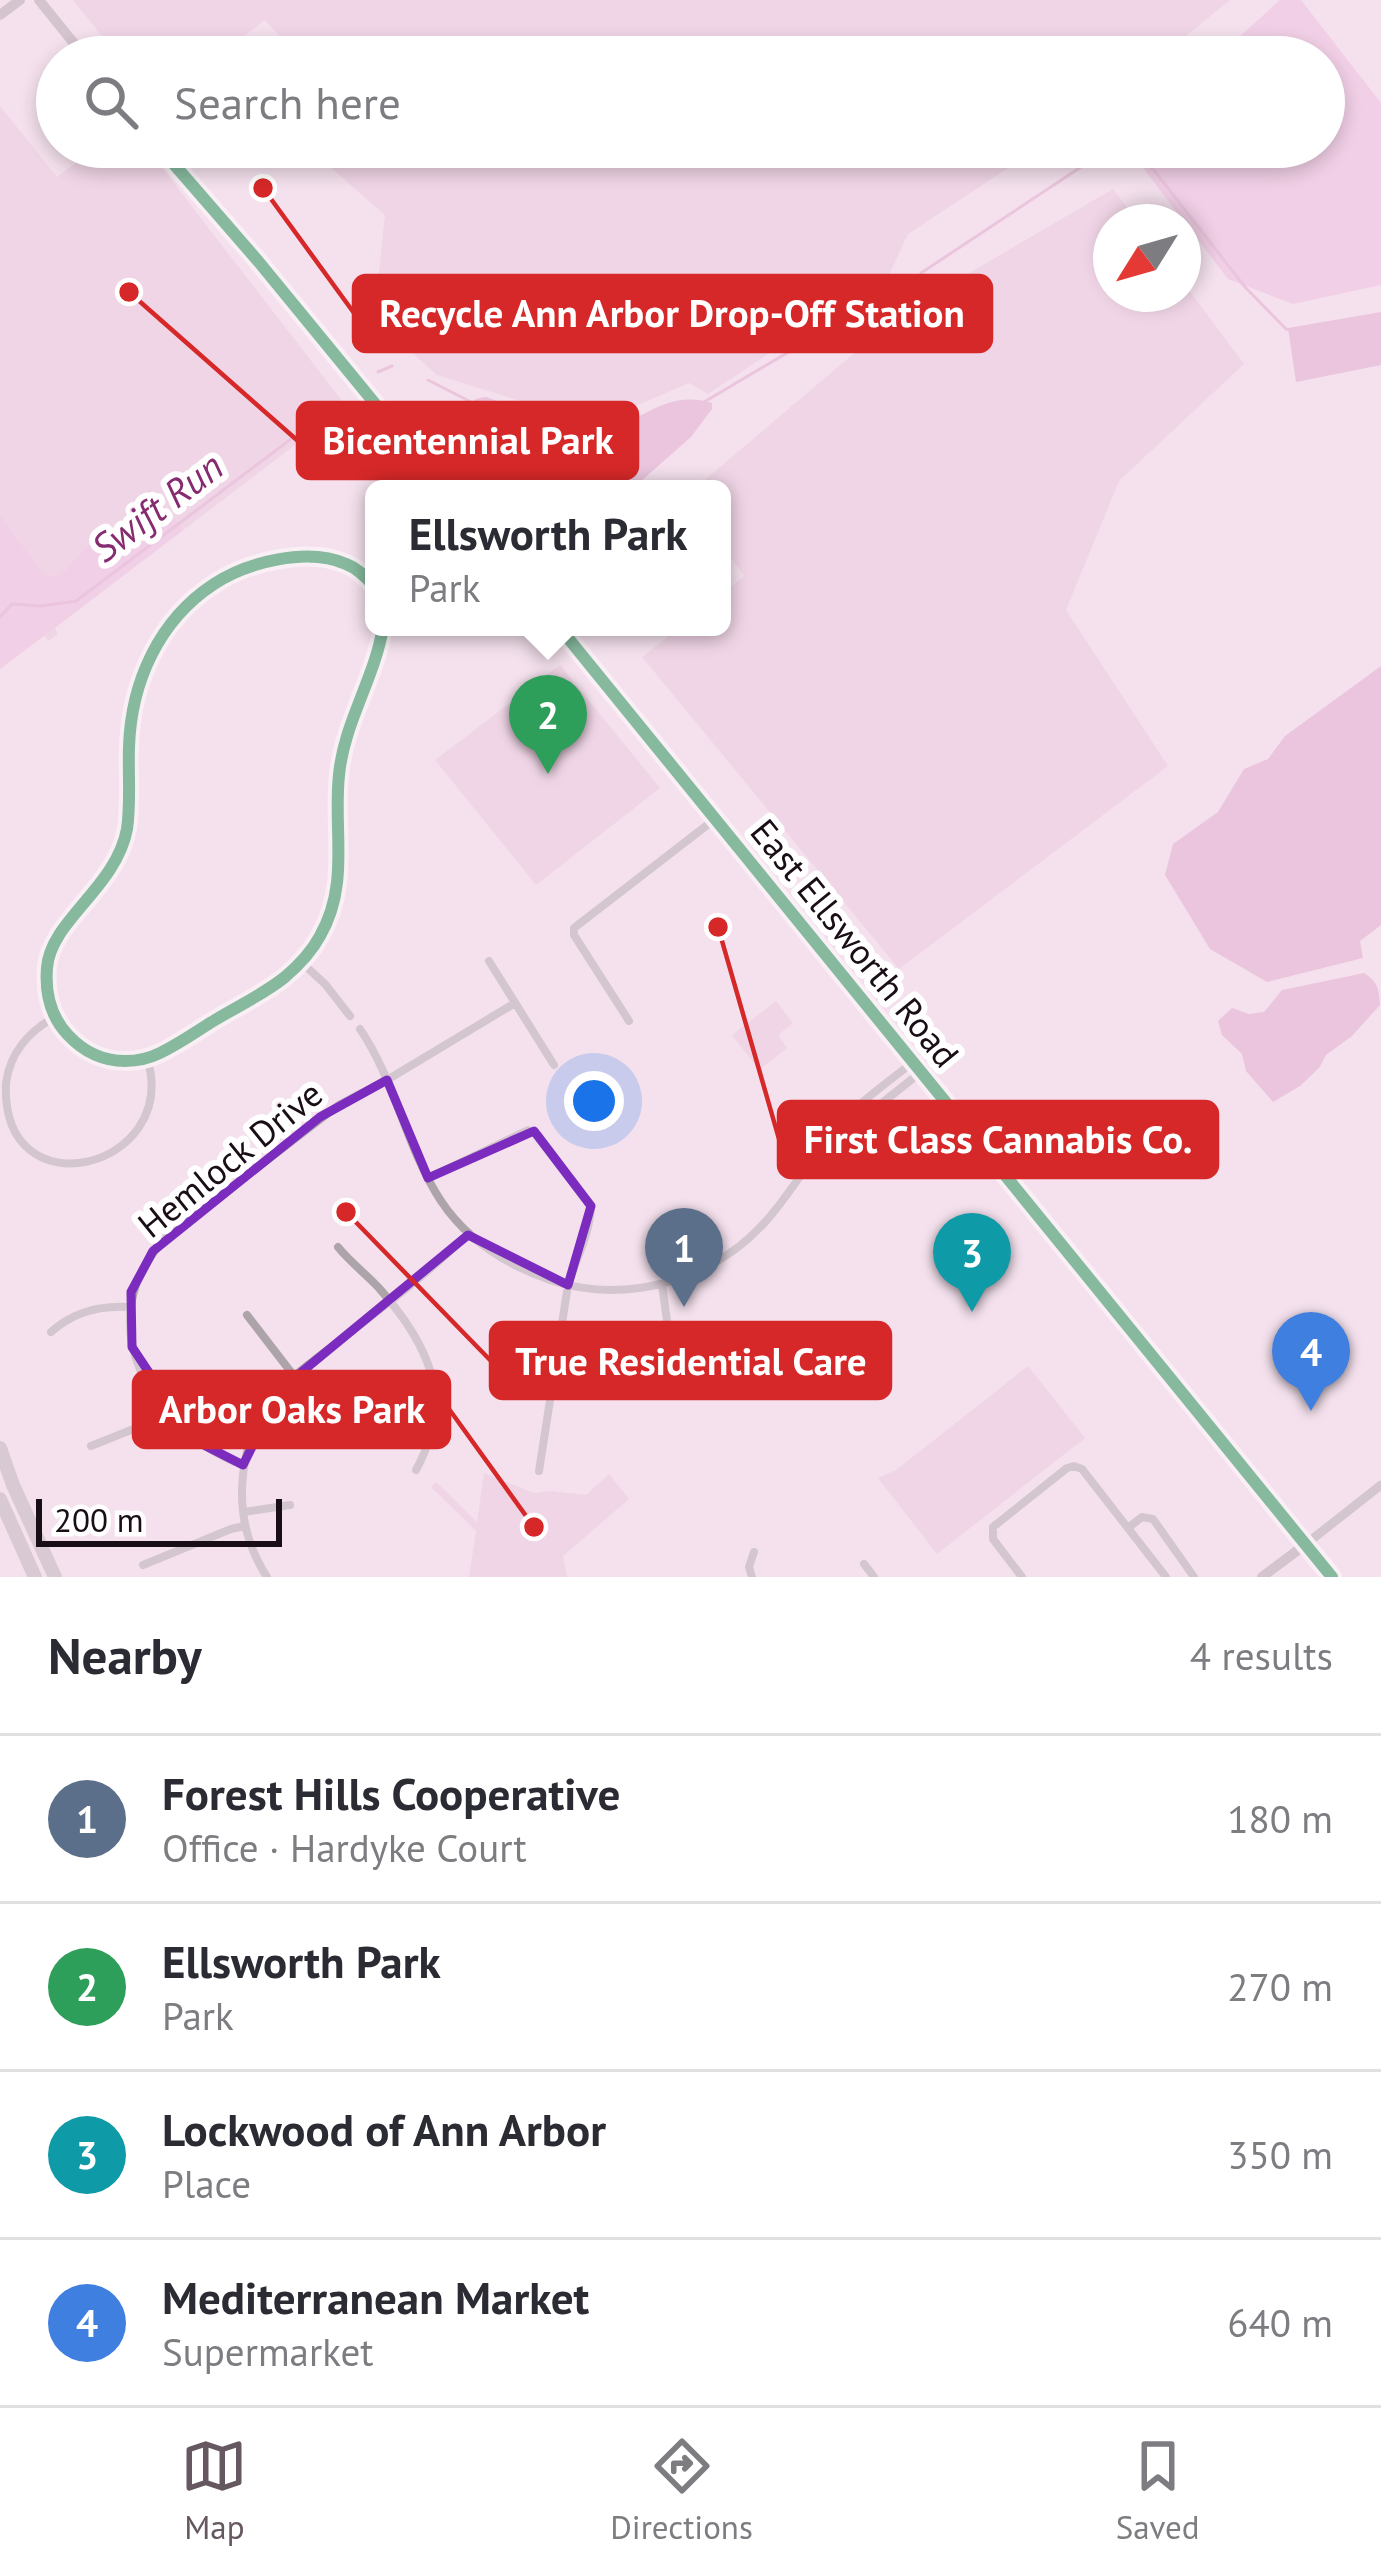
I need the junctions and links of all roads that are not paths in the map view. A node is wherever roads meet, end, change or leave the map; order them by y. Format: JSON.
{"nodes":[{"id":1,"x":20,"y":0,"type":"edge"},
{"id":2,"x":39,"y":0,"type":"edge"},
{"id":3,"x":0,"y":15,"type":"edge"},
{"id":4,"x":68,"y":36,"type":"edge"},
{"id":5,"x":177,"y":168,"type":"edge"},
{"id":6,"x":438,"y":480,"type":"edge"},
{"id":7,"x":365,"y":576,"type":"edge"},
{"id":8,"x":381,"y":636,"type":"edge"},
{"id":9,"x":566,"y":636,"type":"edge"},
{"id":10,"x":715,"y":819,"type":"junction"},
{"id":11,"x":489,"y":961,"type":"dead end"},
{"id":12,"x":301,"y":962,"type":"junction"},
{"id":13,"x":515,"y":1004,"type":"junction"},
{"id":14,"x":350,"y":1016,"type":"dead end"},
{"id":15,"x":55,"y":1018,"type":"junction"},
{"id":16,"x":628,"y":1021,"type":"dead end"},
{"id":17,"x":360,"y":1029,"type":"dead end"},
{"id":18,"x":147,"y":1058,"type":"junction"},
{"id":19,"x":554,"y":1065,"type":"dead end"},
{"id":20,"x":917,"y":1067,"type":"junction"},
{"id":21,"x":387,"y":1081,"type":"junction"},
{"id":22,"x":428,"y":1178,"type":"junction"},
{"id":23,"x":469,"y":1233,"type":"junction"},
{"id":24,"x":338,"y":1247,"type":"dead end"},
{"id":25,"x":662,"y":1284,"type":"junction"},
{"id":26,"x":568,"y":1285,"type":"junction"},
{"id":27,"x":390,"y":1302,"type":"junction"},
{"id":28,"x":129,"y":1307,"type":"junction"},
{"id":29,"x":247,"y":1315,"type":"dead end"},
{"id":30,"x":51,"y":1332,"type":"dead end"},
{"id":31,"x":294,"y":1376,"type":"junction"},
{"id":32,"x":675,"y":1381,"type":"dead end"},
{"id":33,"x":318,"y":1400,"type":"dead end"},
{"id":34,"x":165,"y":1408,"type":"junction"},
{"id":35,"x":91,"y":1446,"type":"dead end"},
{"id":36,"x":0,"y":1448,"type":"edge"},
{"id":37,"x":244,"y":1465,"type":"junction"},
{"id":38,"x":416,"y":1469,"type":"dead end"},
{"id":39,"x":539,"y":1471,"type":"dead end"},
{"id":40,"x":1381,"y":1485,"type":"edge"},
{"id":41,"x":0,"y":1499,"type":"edge"},
{"id":42,"x":290,"y":1505,"type":"dead end"},
{"id":43,"x":243,"y":1512,"type":"junction"},
{"id":44,"x":245,"y":1526,"type":"junction"},
{"id":45,"x":1128,"y":1528,"type":"junction"},
{"id":46,"x":1306,"y":1544,"type":"junction"},
{"id":47,"x":754,"y":1552,"type":"dead end"},
{"id":48,"x":864,"y":1564,"type":"dead end"},
{"id":49,"x":143,"y":1565,"type":"dead end"},
{"id":50,"x":35,"y":1577,"type":"edge"},
{"id":51,"x":55,"y":1577,"type":"edge"},
{"id":52,"x":267,"y":1577,"type":"edge"},
{"id":53,"x":752,"y":1577,"type":"edge"},
{"id":54,"x":874,"y":1577,"type":"edge"},
{"id":55,"x":1022,"y":1577,"type":"edge"},
{"id":56,"x":1166,"y":1577,"type":"edge"},
{"id":57,"x":1194,"y":1577,"type":"edge"},
{"id":58,"x":1262,"y":1577,"type":"edge"},
{"id":59,"x":1332,"y":1577,"type":"edge"}],
"edges":[{"from":1,"to":3,"type":"main road"},
{"from":2,"to":4,"type":"main road"},
{"from":5,"to":6,"type":"main road"},
{"from":7,"to":15,"type":"street"},
{"from":8,"to":12,"type":"street"},
{"from":9,"to":10,"type":"main road","name":"East Ellsworth Road"},
{"from":10,"to":16,"type":"street"},
{"from":10,"to":20,"type":"main road","name":"East Ellsworth Road"},
{"from":11,"to":13,"type":"street"},
{"from":12,"to":14,"type":"street"},
{"from":12,"to":18,"type":"street"},
{"from":13,"to":19,"type":"street"},
{"from":13,"to":21,"type":"street","name":"Hemlock Drive"},
{"from":15,"to":18,"type":"street"},
{"from":15,"to":18,"type":"street"},
{"from":17,"to":21,"type":"street"},
{"from":20,"to":25,"type":"street"},
{"from":20,"to":46,"type":"main road","name":"East Ellsworth Road"},
{"from":21,"to":22,"type":"street"},
{"from":21,"to":28,"type":"street","name":"Hemlock Drive"},
{"from":22,"to":23,"type":"street"},
{"from":22,"to":26,"type":"street"},
{"from":23,"to":26,"type":"street"},
{"from":23,"to":27,"type":"street"},
{"from":24,"to":27,"type":"street"},
{"from":25,"to":26,"type":"street"},
{"from":25,"to":32,"type":"street"},
{"from":26,"to":39,"type":"street"},
{"from":27,"to":31,"type":"street"},
{"from":27,"to":38,"type":"street"},
{"from":28,"to":30,"type":"street"},
{"from":28,"to":34,"type":"street"},
{"from":29,"to":31,"type":"street"},
{"from":31,"to":33,"type":"street"},
{"from":31,"to":37,"type":"street"},
{"from":34,"to":35,"type":"street"},
{"from":34,"to":37,"type":"street"},
{"from":36,"to":51,"type":"highway"},
{"from":37,"to":43,"type":"street"},
{"from":40,"to":46,"type":"street"},
{"from":41,"to":50,"type":"highway"},
{"from":42,"to":43,"type":"street"},
{"from":43,"to":44,"type":"street"},
{"from":44,"to":49,"type":"street"},
{"from":44,"to":52,"type":"street"},
{"from":45,"to":55,"type":"street"},
{"from":45,"to":56,"type":"street"},
{"from":45,"to":57,"type":"street"},
{"from":46,"to":58,"type":"main road"},
{"from":46,"to":59,"type":"main road","name":"East Ellsworth Road"},
{"from":47,"to":53,"type":"street"},
{"from":48,"to":54,"type":"street"}]}
